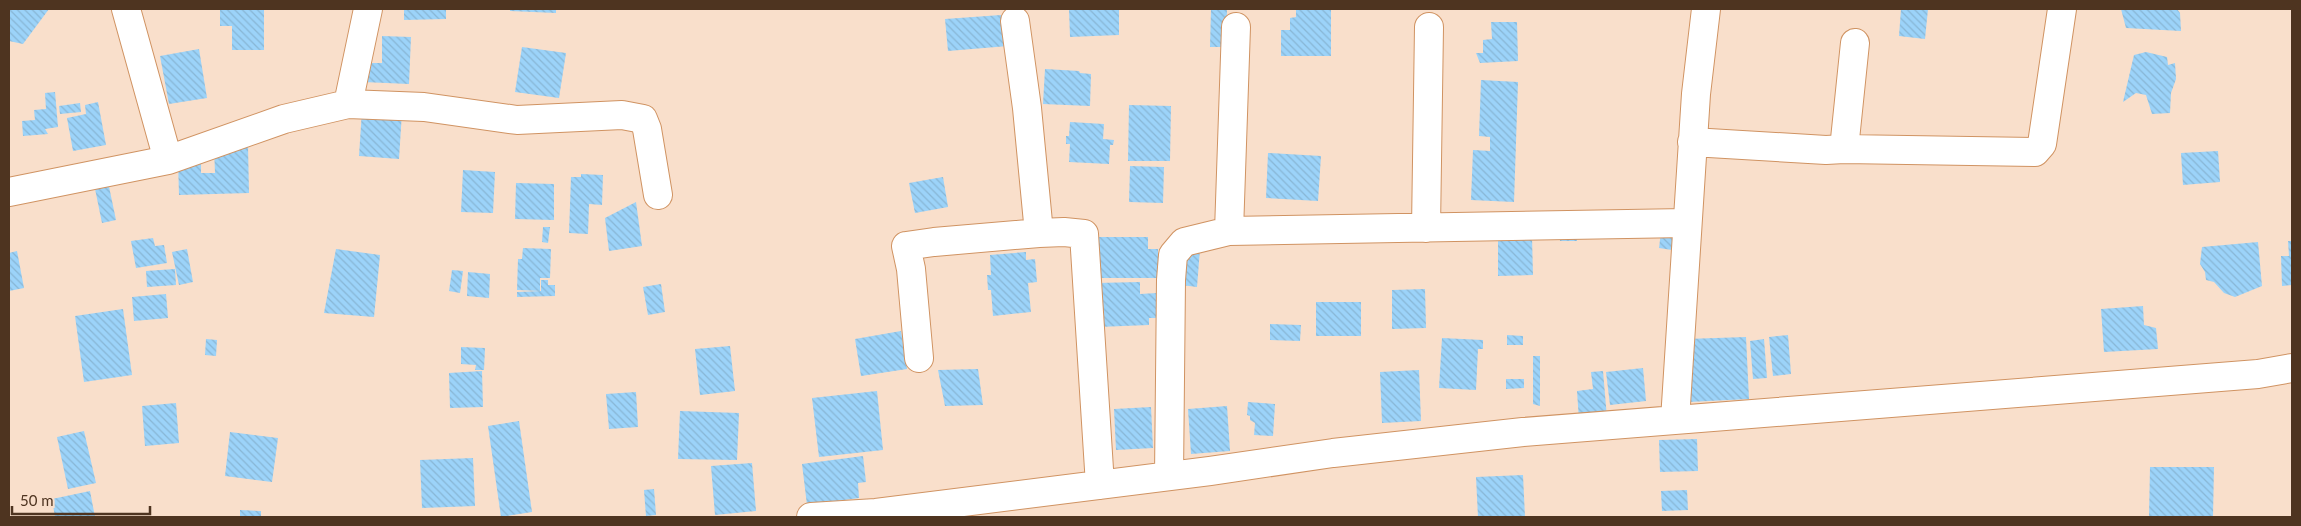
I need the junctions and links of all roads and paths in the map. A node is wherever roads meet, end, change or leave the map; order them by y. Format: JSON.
{"nodes":[{"id":1,"x":126,"y":9,"type":"edge"},
{"id":2,"x":368,"y":9,"type":"edge"},
{"id":3,"x":1706,"y":9,"type":"edge"},
{"id":4,"x":2062,"y":9,"type":"edge"},
{"id":5,"x":1015,"y":21,"type":"dead end"},
{"id":6,"x":1429,"y":26,"type":"dead end"},
{"id":7,"x":1236,"y":27,"type":"dead end"},
{"id":8,"x":1855,"y":43,"type":"dead end"},
{"id":9,"x":348,"y":104,"type":"junction"},
{"id":10,"x":1692,"y":142,"type":"junction"},
{"id":11,"x":1844,"y":148,"type":"junction"},
{"id":12,"x":168,"y":160,"type":"junction"},
{"id":13,"x":9,"y":192,"type":"edge"},
{"id":14,"x":658,"y":194,"type":"dead end"},
{"id":15,"x":1686,"y":223,"type":"junction"},
{"id":16,"x":1426,"y":228,"type":"junction"},
{"id":17,"x":1229,"y":231,"type":"junction"},
{"id":18,"x":1039,"y":234,"type":"junction"},
{"id":19,"x":919,"y":358,"type":"dead end"},
{"id":20,"x":2292,"y":368,"type":"edge"},
{"id":21,"x":1675,"y":420,"type":"junction"},
{"id":22,"x":1169,"y":476,"type":"junction"},
{"id":23,"x":1100,"y":485,"type":"junction"},
{"id":24,"x":811,"y":517,"type":"edge"}],
"edges":[{"from":1,"to":12,"type":"street"},
{"from":2,"to":9,"type":"street"},
{"from":3,"to":10,"type":"street"},
{"from":4,"to":11,"type":"street"},
{"from":5,"to":18,"type":"street"},
{"from":6,"to":16,"type":"street"},
{"from":7,"to":17,"type":"street"},
{"from":8,"to":11,"type":"street"},
{"from":9,"to":12,"type":"street"},
{"from":9,"to":14,"type":"street"},
{"from":10,"to":11,"type":"street"},
{"from":10,"to":15,"type":"street"},
{"from":12,"to":13,"type":"street"},
{"from":15,"to":16,"type":"street"},
{"from":15,"to":21,"type":"street"},
{"from":16,"to":17,"type":"street"},
{"from":17,"to":22,"type":"street"},
{"from":18,"to":19,"type":"street"},
{"from":18,"to":23,"type":"street"},
{"from":20,"to":21,"type":"street"},
{"from":21,"to":22,"type":"street"},
{"from":22,"to":23,"type":"street"},
{"from":23,"to":24,"type":"street"}]}
